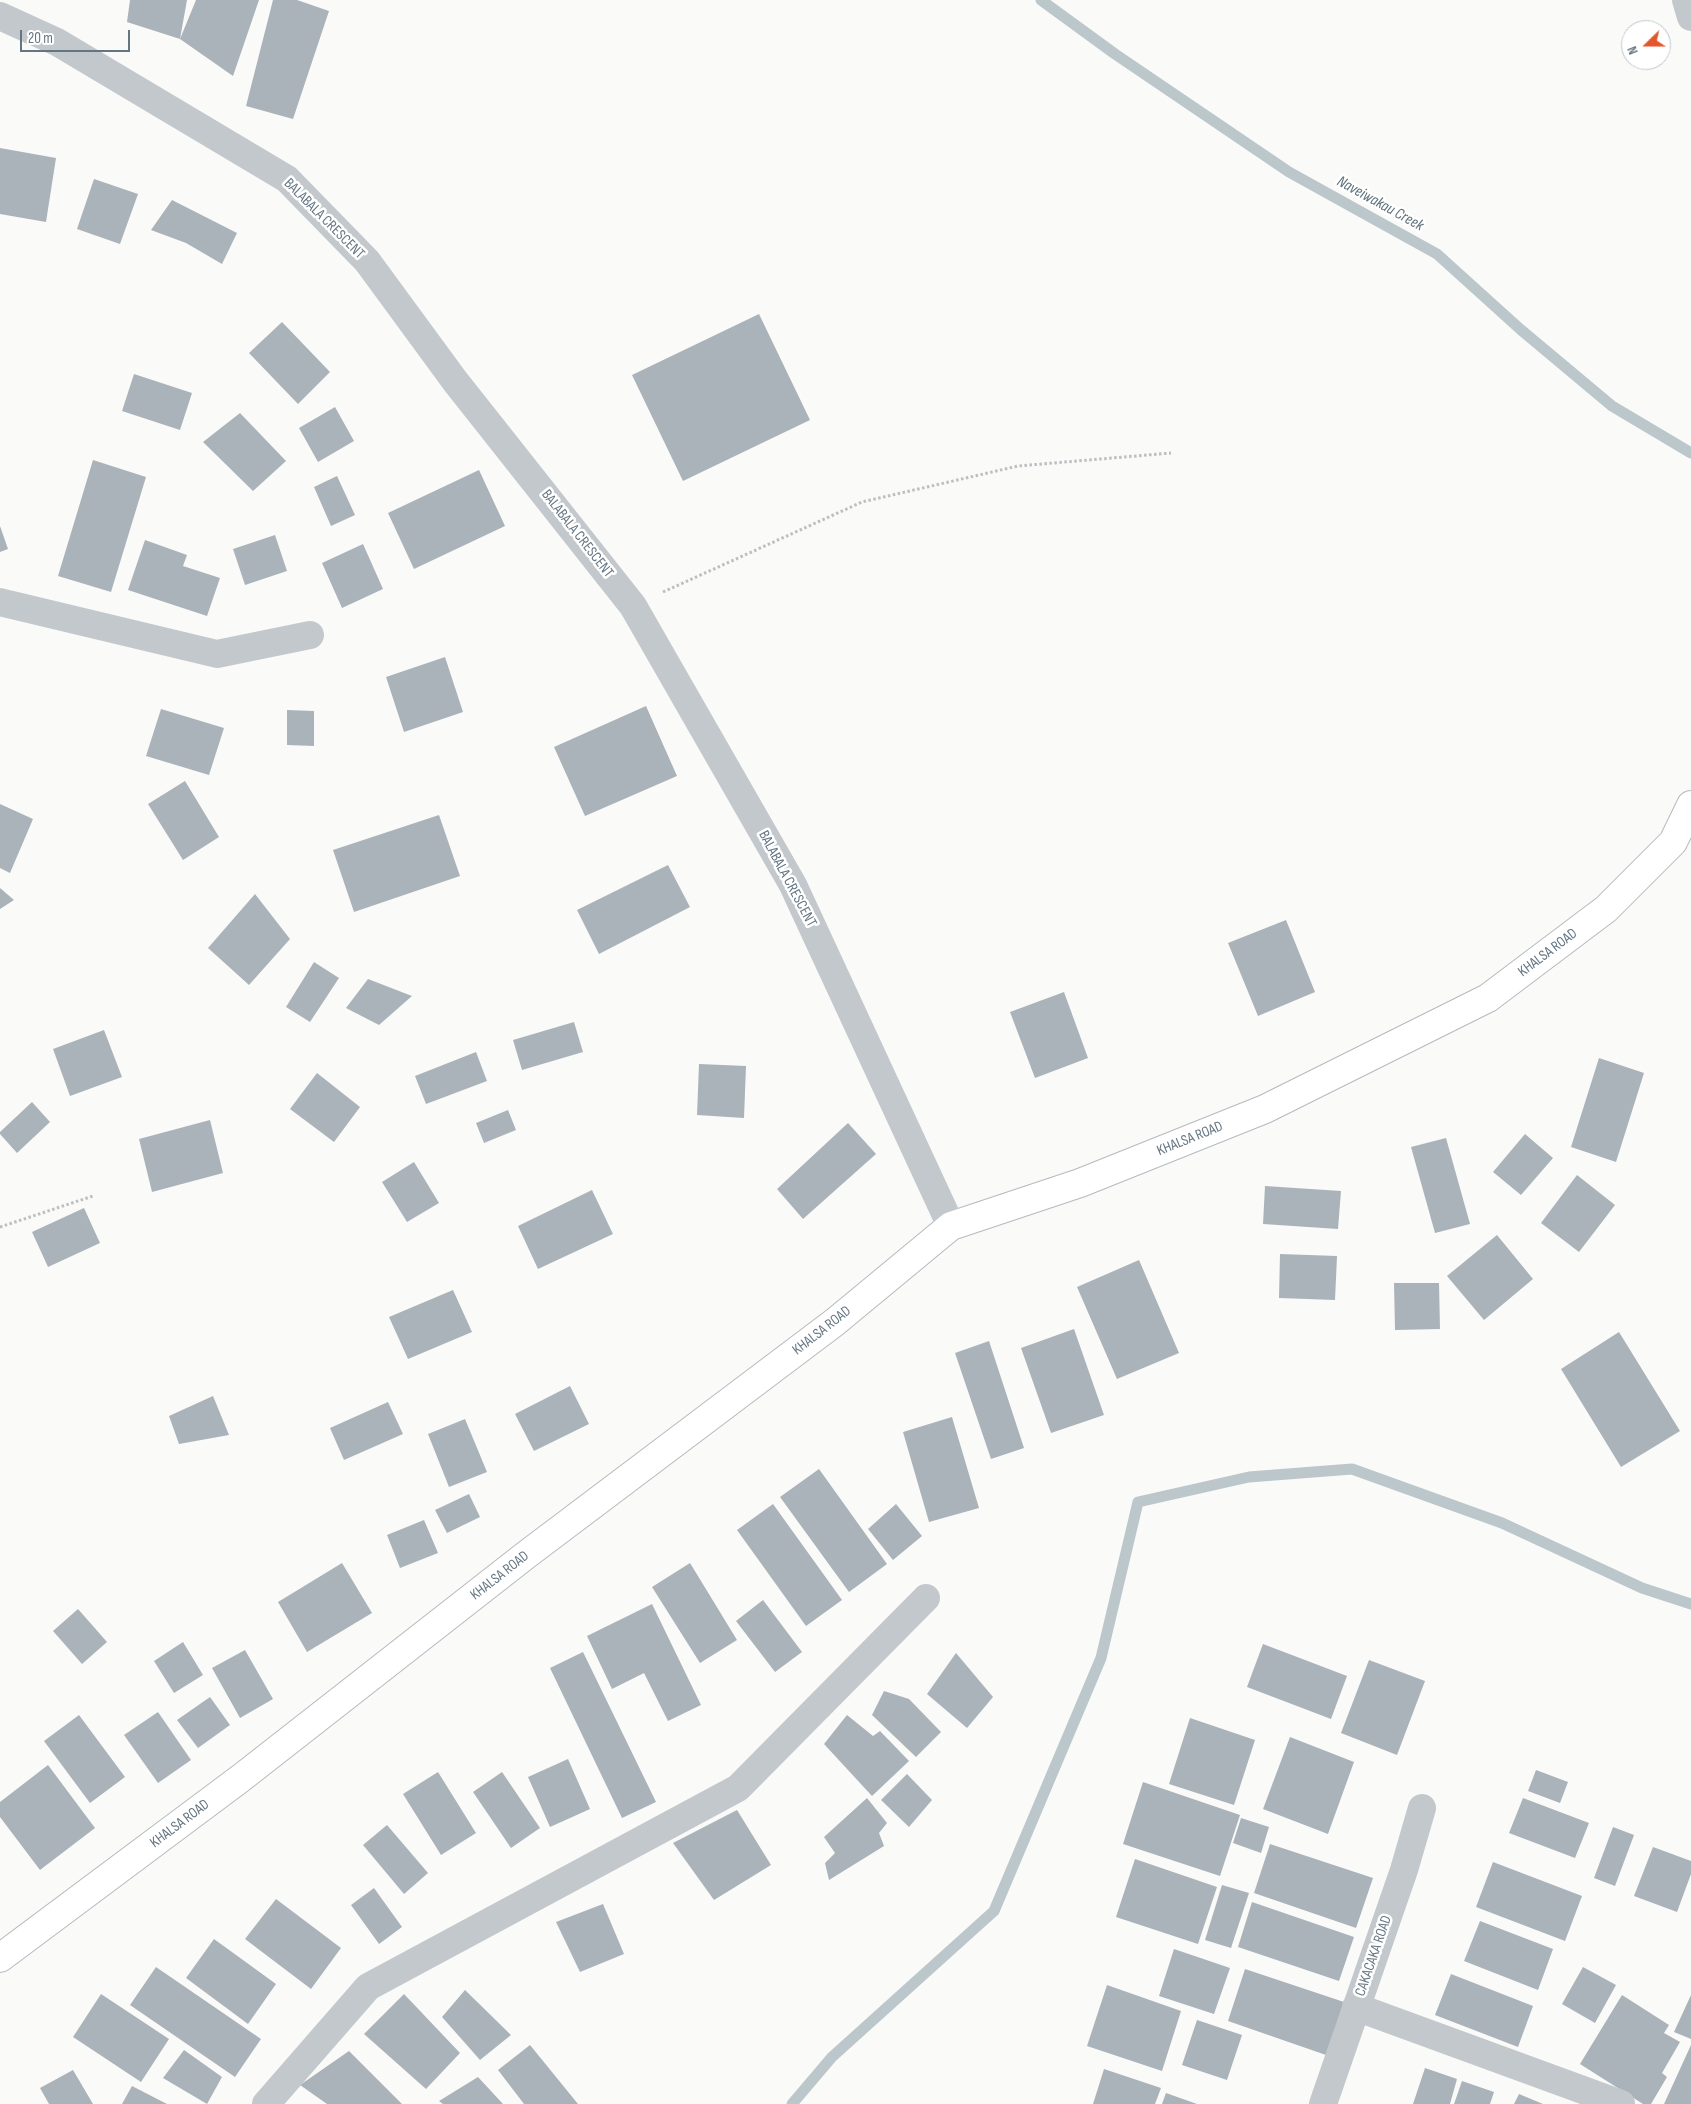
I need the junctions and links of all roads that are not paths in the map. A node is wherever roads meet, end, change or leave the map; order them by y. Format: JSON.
{"nodes":[{"id":1,"x":1686,"y":0,"type":"edge"},
{"id":2,"x":0,"y":16,"type":"edge"},
{"id":3,"x":1691,"y":17,"type":"edge"},
{"id":4,"x":0,"y":602,"type":"edge"},
{"id":5,"x":310,"y":635,"type":"dead end"},
{"id":6,"x":1691,"y":805,"type":"edge"},
{"id":7,"x":951,"y":1226,"type":"junction"},
{"id":8,"x":926,"y":1598,"type":"dead end"},
{"id":9,"x":1422,"y":1808,"type":"dead end"},
{"id":10,"x":0,"y":1958,"type":"edge"},
{"id":11,"x":1356,"y":2007,"type":"junction"},
{"id":12,"x":266,"y":2104,"type":"edge"},
{"id":13,"x":1323,"y":2104,"type":"edge"},
{"id":14,"x":1621,"y":2104,"type":"edge"}],
"edges":[{"from":1,"to":3,"type":"street"},
{"from":2,"to":7,"type":"street","name":"BALABALA CRESCENT"},
{"from":4,"to":5,"type":"street"},
{"from":6,"to":7,"type":"main road","name":"KHALSA ROAD"},
{"from":7,"to":10,"type":"main road","name":"KHALSA ROAD"},
{"from":8,"to":12,"type":"street"},
{"from":9,"to":11,"type":"street","name":"CAKACAKA ROAD"},
{"from":11,"to":13,"type":"street","name":"CAKACAKA ROAD"},
{"from":11,"to":14,"type":"street"}]}
